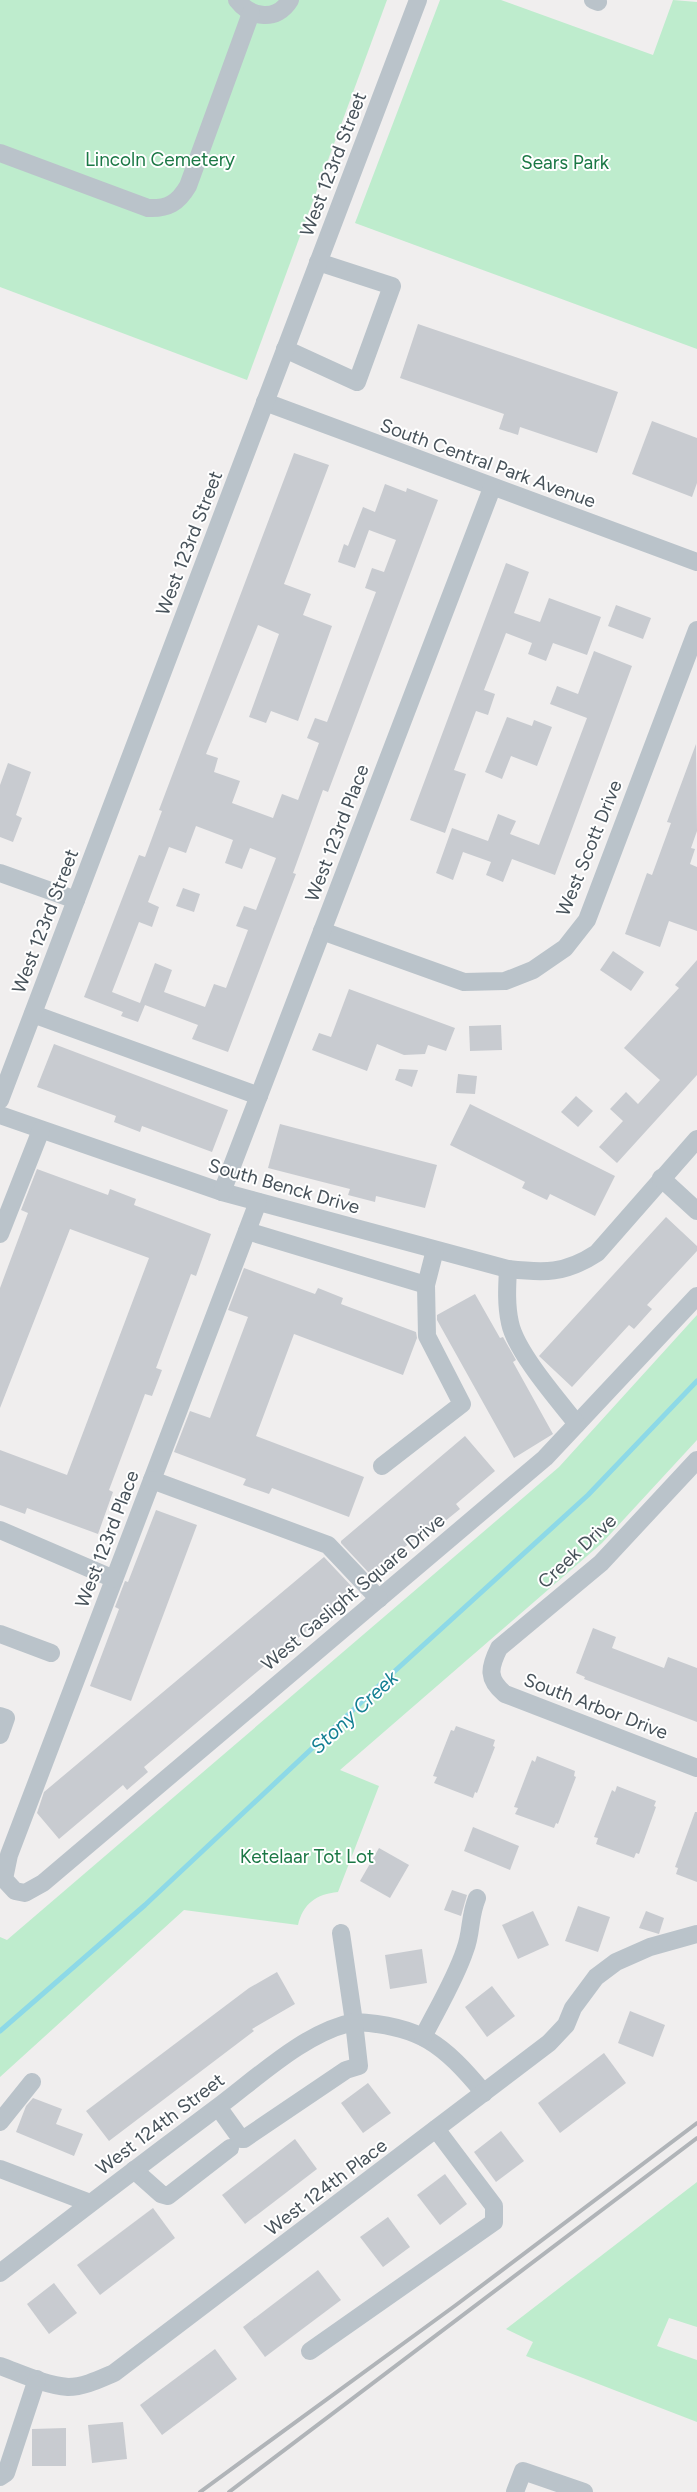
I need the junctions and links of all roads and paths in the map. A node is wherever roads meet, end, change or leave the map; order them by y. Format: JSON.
{"nodes":[{"id":1,"x":237,"y":0,"type":"edge"},
{"id":2,"x":290,"y":0,"type":"edge"},
{"id":3,"x":418,"y":0,"type":"edge"},
{"id":4,"x":251,"y":13,"type":"junction"},
{"id":5,"x":0,"y":153,"type":"edge"},
{"id":6,"x":318,"y":262,"type":"junction"},
{"id":7,"x":285,"y":349,"type":"junction"},
{"id":8,"x":265,"y":402,"type":"junction"},
{"id":9,"x":492,"y":488,"type":"junction"},
{"id":10,"x":697,"y":562,"type":"edge"},
{"id":11,"x":697,"y":630,"type":"edge"},
{"id":12,"x":0,"y":873,"type":"edge"},
{"id":13,"x":76,"y":900,"type":"junction"},
{"id":14,"x":322,"y":931,"type":"junction"},
{"id":15,"x":33,"y":1014,"type":"junction"},
{"id":16,"x":259,"y":1096,"type":"junction"},
{"id":17,"x":0,"y":1100,"type":"edge"},
{"id":18,"x":0,"y":1115,"type":"edge"},
{"id":19,"x":41,"y":1130,"type":"junction"},
{"id":20,"x":697,"y":1139,"type":"edge"},
{"id":21,"x":661,"y":1178,"type":"junction"},
{"id":22,"x":222,"y":1192,"type":"junction"},
{"id":23,"x":258,"y":1202,"type":"junction"},
{"id":24,"x":697,"y":1211,"type":"edge"},
{"id":25,"x":247,"y":1231,"type":"junction"},
{"id":26,"x":0,"y":1234,"type":"edge"},
{"id":27,"x":435,"y":1250,"type":"junction"},
{"id":28,"x":508,"y":1269,"type":"junction"},
{"id":29,"x":426,"y":1285,"type":"junction"},
{"id":30,"x":697,"y":1296,"type":"edge"},
{"id":31,"x":577,"y":1424,"type":"junction"},
{"id":32,"x":697,"y":1460,"type":"edge"},
{"id":33,"x":382,"y":1466,"type":"dead end"},
{"id":34,"x":152,"y":1480,"type":"junction"},
{"id":35,"x":0,"y":1530,"type":"edge"},
{"id":36,"x":114,"y":1580,"type":"junction"},
{"id":37,"x":379,"y":1599,"type":"junction"},
{"id":38,"x":0,"y":1634,"type":"edge"},
{"id":39,"x":52,"y":1653,"type":"dead end"},
{"id":40,"x":491,"y":1674,"type":"joint"},
{"id":41,"x":0,"y":1716,"type":"edge"},
{"id":42,"x":0,"y":1735,"type":"edge"},
{"id":43,"x":697,"y":1768,"type":"edge"},
{"id":44,"x":15,"y":1891,"type":"joint"},
{"id":45,"x":477,"y":1898,"type":"dead end"},
{"id":46,"x":341,"y":1933,"type":"dead end"},
{"id":47,"x":697,"y":1934,"type":"edge"},
{"id":48,"x":354,"y":2022,"type":"junction"},
{"id":49,"x":423,"y":2037,"type":"junction"},
{"id":50,"x":32,"y":2082,"type":"dead end"},
{"id":51,"x":484,"y":2093,"type":"junction"},
{"id":52,"x":218,"y":2107,"type":"junction"},
{"id":53,"x":0,"y":2122,"type":"edge"},
{"id":54,"x":436,"y":2129,"type":"junction"},
{"id":55,"x":230,"y":2148,"type":"dead end"},
{"id":56,"x":0,"y":2169,"type":"edge"},
{"id":57,"x":134,"y":2170,"type":"junction"},
{"id":58,"x":90,"y":2204,"type":"junction"},
{"id":59,"x":0,"y":2273,"type":"edge"},
{"id":60,"x":310,"y":2351,"type":"dead end"},
{"id":61,"x":0,"y":2366,"type":"edge"},
{"id":62,"x":37,"y":2379,"type":"junction"},
{"id":63,"x":0,"y":2477,"type":"edge"},
{"id":64,"x":515,"y":2492,"type":"edge"},
{"id":65,"x":584,"y":2492,"type":"edge"}],
"edges":[{"from":1,"to":4,"type":"street"},
{"from":2,"to":4,"type":"street"},
{"from":3,"to":6,"type":"street","name":"West 123rd Street"},
{"from":4,"to":5,"type":"street"},
{"from":6,"to":7,"type":"street","name":"West 123rd Street"},
{"from":6,"to":7,"type":"street"},
{"from":7,"to":8,"type":"street","name":"West 123rd Street"},
{"from":8,"to":9,"type":"street","name":"South Central Park Avenue"},
{"from":8,"to":13,"type":"street","name":"West 123rd Street"},
{"from":9,"to":10,"type":"street","name":"South Central Park Avenue"},
{"from":9,"to":14,"type":"street","name":"West 123rd Place"},
{"from":11,"to":14,"type":"street","name":"West Scott Drive"},
{"from":12,"to":13,"type":"street"},
{"from":13,"to":15,"type":"street","name":"West 123rd Street"},
{"from":14,"to":16,"type":"street","name":"West 123rd Place"},
{"from":15,"to":16,"type":"street"},
{"from":15,"to":17,"type":"street","name":"West 123rd Street"},
{"from":16,"to":22,"type":"street","name":"West 123rd Place"},
{"from":18,"to":19,"type":"street","name":"South Benck Drive"},
{"from":19,"to":22,"type":"street","name":"South Benck Drive"},
{"from":19,"to":26,"type":"street"},
{"from":20,"to":21,"type":"street","name":"South Benck Drive"},
{"from":21,"to":24,"type":"street"},
{"from":21,"to":28,"type":"street","name":"South Benck Drive"},
{"from":22,"to":23,"type":"street","name":"South Benck Drive"},
{"from":23,"to":25,"type":"street","name":"West 123rd Place"},
{"from":23,"to":27,"type":"street","name":"South Benck Drive"},
{"from":25,"to":29,"type":"street"},
{"from":25,"to":34,"type":"street","name":"West 123rd Place"},
{"from":27,"to":28,"type":"street","name":"South Benck Drive"},
{"from":27,"to":29,"type":"street"},
{"from":28,"to":31,"type":"street"},
{"from":29,"to":33,"type":"street"},
{"from":30,"to":31,"type":"street","name":"West Gaslight Square Drive"},
{"from":31,"to":37,"type":"street","name":"West Gaslight Square Drive"},
{"from":32,"to":40,"type":"street","name":"Creek Drive"},
{"from":34,"to":36,"type":"street","name":"West 123rd Place"},
{"from":34,"to":37,"type":"street"},
{"from":35,"to":36,"type":"street"},
{"from":36,"to":44,"type":"street","name":"West 123rd Place"},
{"from":37,"to":44,"type":"street","name":"West Gaslight Square Drive"},
{"from":38,"to":39,"type":"street"},
{"from":40,"to":43,"type":"street","name":"South Arbor Drive"},
{"from":41,"to":42,"type":"street"},
{"from":45,"to":49,"type":"street"},
{"from":46,"to":48,"type":"street"},
{"from":47,"to":51,"type":"street","name":"West 124th Place"},
{"from":48,"to":49,"type":"street"},
{"from":48,"to":52,"type":"street","name":"West 124th Street"},
{"from":48,"to":52,"type":"street"},
{"from":49,"to":51,"type":"street"},
{"from":50,"to":53,"type":"street"},
{"from":51,"to":54,"type":"street","name":"West 124th Place"},
{"from":52,"to":57,"type":"street","name":"West 124th Street"},
{"from":54,"to":60,"type":"street"},
{"from":54,"to":62,"type":"street","name":"West 124th Place"},
{"from":55,"to":57,"type":"street"},
{"from":56,"to":58,"type":"street"},
{"from":57,"to":58,"type":"street","name":"West 124th Street"},
{"from":58,"to":59,"type":"street","name":"West 124th Street"},
{"from":61,"to":62,"type":"street","name":"West 124th Place"},
{"from":62,"to":63,"type":"street"},
{"from":64,"to":65,"type":"street"}]}
